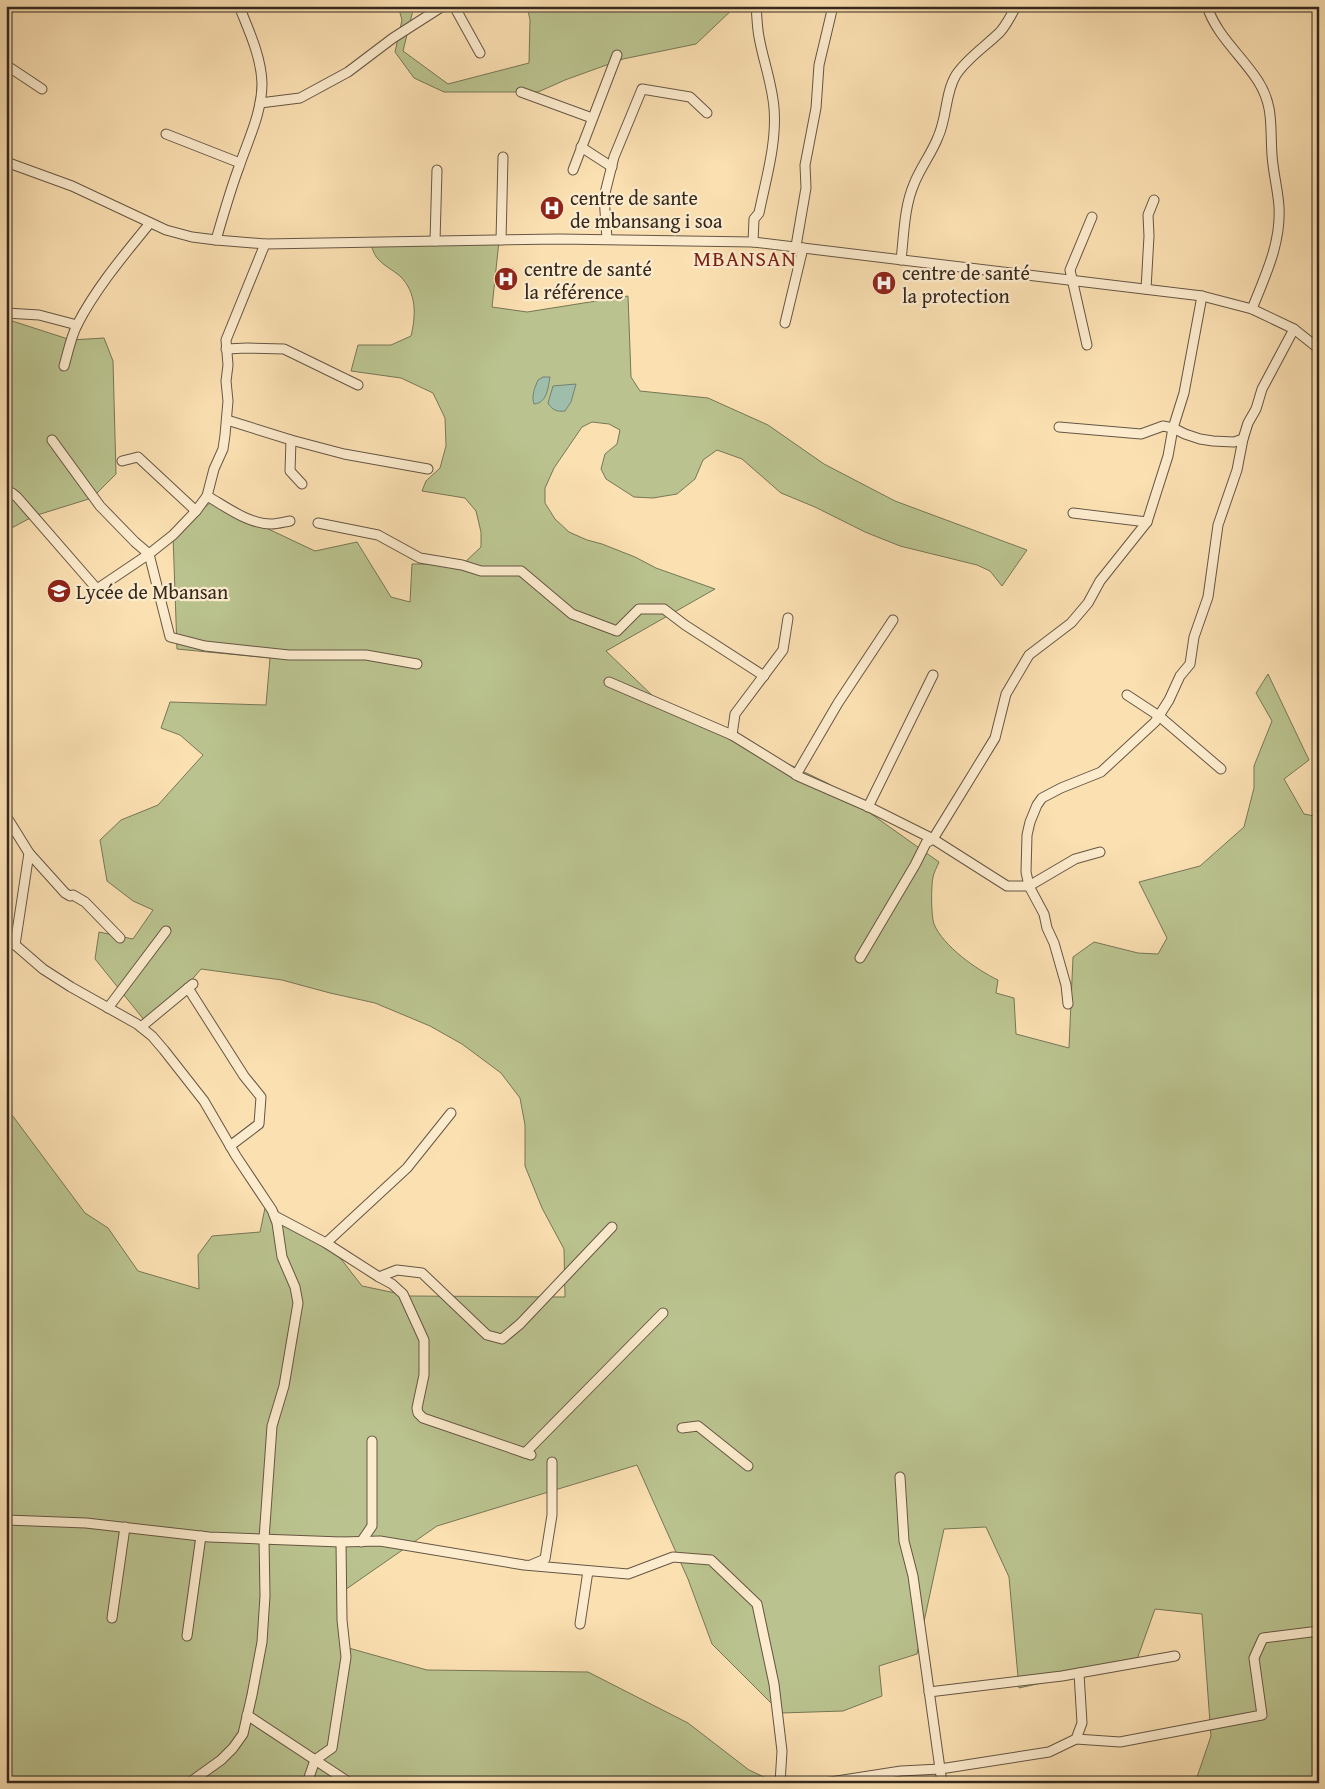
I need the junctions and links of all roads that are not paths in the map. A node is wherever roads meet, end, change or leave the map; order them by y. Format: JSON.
{"nodes":[{"id":1,"x":239,"y":6,"type":"edge"},
{"id":2,"x":442,"y":6,"type":"edge"},
{"id":3,"x":454,"y":6,"type":"edge"},
{"id":4,"x":756,"y":6,"type":"edge"},
{"id":5,"x":833,"y":6,"type":"edge"},
{"id":6,"x":1016,"y":6,"type":"edge"},
{"id":7,"x":1207,"y":6,"type":"edge"},
{"id":8,"x":480,"y":53,"type":"dead end"},
{"id":9,"x":617,"y":55,"type":"dead end"},
{"id":10,"x":6,"y":65,"type":"edge"},
{"id":11,"x":42,"y":89,"type":"dead end"},
{"id":12,"x":521,"y":92,"type":"dead end"},
{"id":13,"x":260,"y":103,"type":"junction"},
{"id":14,"x":707,"y":113,"type":"dead end"},
{"id":15,"x":592,"y":118,"type":"junction"},
{"id":16,"x":166,"y":134,"type":"dead end"},
{"id":17,"x":581,"y":147,"type":"junction"},
{"id":18,"x":503,"y":157,"type":"dead end"},
{"id":19,"x":6,"y":162,"type":"edge"},
{"id":20,"x":240,"y":163,"type":"junction"},
{"id":21,"x":612,"y":167,"type":"junction"},
{"id":22,"x":437,"y":170,"type":"dead end"},
{"id":23,"x":572,"y":170,"type":"dead end"},
{"id":24,"x":1154,"y":200,"type":"dead end"},
{"id":25,"x":1092,"y":217,"type":"dead end"},
{"id":26,"x":150,"y":223,"type":"junction"},
{"id":27,"x":607,"y":239,"type":"junction"},
{"id":28,"x":216,"y":240,"type":"junction"},
{"id":29,"x":501,"y":240,"type":"junction"},
{"id":30,"x":435,"y":241,"type":"junction"},
{"id":31,"x":753,"y":242,"type":"junction"},
{"id":32,"x":266,"y":244,"type":"junction"},
{"id":33,"x":800,"y":247,"type":"junction"},
{"id":34,"x":901,"y":260,"type":"junction"},
{"id":35,"x":1073,"y":280,"type":"junction"},
{"id":36,"x":1146,"y":289,"type":"junction"},
{"id":37,"x":1202,"y":296,"type":"junction"},
{"id":38,"x":1252,"y":309,"type":"junction"},
{"id":39,"x":6,"y":313,"type":"edge"},
{"id":40,"x":785,"y":323,"type":"dead end"},
{"id":41,"x":78,"y":325,"type":"junction"},
{"id":42,"x":1294,"y":329,"type":"junction"},
{"id":43,"x":1087,"y":345,"type":"dead end"},
{"id":44,"x":226,"y":349,"type":"junction"},
{"id":45,"x":1319,"y":349,"type":"edge"},
{"id":46,"x":64,"y":366,"type":"dead end"},
{"id":47,"x":358,"y":385,"type":"dead end"},
{"id":48,"x":227,"y":420,"type":"junction"},
{"id":49,"x":1059,"y":427,"type":"dead end"},
{"id":50,"x":1174,"y":428,"type":"junction"},
{"id":51,"x":1243,"y":439,"type":"junction"},
{"id":52,"x":52,"y":440,"type":"dead end"},
{"id":53,"x":291,"y":440,"type":"junction"},
{"id":54,"x":122,"y":461,"type":"dead end"},
{"id":55,"x":428,"y":469,"type":"dead end"},
{"id":56,"x":302,"y":484,"type":"dead end"},
{"id":57,"x":6,"y":492,"type":"edge"},
{"id":58,"x":206,"y":496,"type":"junction"},
{"id":59,"x":196,"y":511,"type":"junction"},
{"id":60,"x":1073,"y":513,"type":"dead end"},
{"id":61,"x":290,"y":521,"type":"dead end"},
{"id":62,"x":1146,"y":522,"type":"junction"},
{"id":63,"x":318,"y":523,"type":"dead end"},
{"id":64,"x":149,"y":554,"type":"junction"},
{"id":65,"x":788,"y":618,"type":"dead end"},
{"id":66,"x":893,"y":620,"type":"dead end"},
{"id":67,"x":417,"y":664,"type":"dead end"},
{"id":68,"x":932,"y":675,"type":"dead end"},
{"id":69,"x":764,"y":676,"type":"junction"},
{"id":70,"x":609,"y":682,"type":"dead end"},
{"id":71,"x":1127,"y":695,"type":"dead end"},
{"id":72,"x":1159,"y":716,"type":"junction"},
{"id":73,"x":732,"y":735,"type":"junction"},
{"id":74,"x":1221,"y":769,"type":"dead end"},
{"id":75,"x":796,"y":775,"type":"junction"},
{"id":76,"x":868,"y":807,"type":"junction"},
{"id":77,"x":6,"y":816,"type":"edge"},
{"id":78,"x":932,"y":839,"type":"junction"},
{"id":79,"x":1100,"y":852,"type":"dead end"},
{"id":80,"x":28,"y":853,"type":"junction"},
{"id":81,"x":1029,"y":886,"type":"junction"},
{"id":82,"x":166,"y":931,"type":"dead end"},
{"id":83,"x":6,"y":937,"type":"edge"},
{"id":84,"x":120,"y":938,"type":"dead end"},
{"id":85,"x":16,"y":945,"type":"junction"},
{"id":86,"x":860,"y":958,"type":"dead end"},
{"id":87,"x":1068,"y":1004,"type":"dead end"},
{"id":88,"x":108,"y":1008,"type":"junction"},
{"id":89,"x":141,"y":1027,"type":"junction"},
{"id":90,"x":451,"y":1113,"type":"dead end"},
{"id":91,"x":230,"y":1146,"type":"junction"},
{"id":92,"x":275,"y":1216,"type":"junction"},
{"id":93,"x":612,"y":1227,"type":"dead end"},
{"id":94,"x":326,"y":1243,"type":"junction"},
{"id":95,"x":378,"y":1277,"type":"junction"},
{"id":96,"x":663,"y":1313,"type":"dead end"},
{"id":97,"x":682,"y":1428,"type":"dead end"},
{"id":98,"x":372,"y":1441,"type":"dead end"},
{"id":99,"x":552,"y":1462,"type":"dead end"},
{"id":100,"x":748,"y":1466,"type":"dead end"},
{"id":101,"x":900,"y":1477,"type":"dead end"},
{"id":102,"x":6,"y":1520,"type":"edge"},
{"id":103,"x":125,"y":1528,"type":"junction"},
{"id":104,"x":201,"y":1536,"type":"junction"},
{"id":105,"x":264,"y":1539,"type":"junction"},
{"id":106,"x":341,"y":1542,"type":"junction"},
{"id":107,"x":361,"y":1542,"type":"junction"},
{"id":108,"x":530,"y":1566,"type":"junction"},
{"id":109,"x":588,"y":1571,"type":"junction"},
{"id":110,"x":112,"y":1618,"type":"dead end"},
{"id":111,"x":580,"y":1624,"type":"dead end"},
{"id":112,"x":1319,"y":1631,"type":"edge"},
{"id":113,"x":187,"y":1636,"type":"dead end"},
{"id":114,"x":1175,"y":1656,"type":"dead end"},
{"id":115,"x":1079,"y":1673,"type":"junction"},
{"id":116,"x":929,"y":1692,"type":"junction"},
{"id":117,"x":247,"y":1715,"type":"junction"},
{"id":118,"x":1076,"y":1739,"type":"junction"},
{"id":119,"x":315,"y":1760,"type":"junction"},
{"id":120,"x":940,"y":1769,"type":"junction"},
{"id":121,"x":189,"y":1783,"type":"edge"},
{"id":122,"x":307,"y":1783,"type":"edge"},
{"id":123,"x":350,"y":1783,"type":"edge"},
{"id":124,"x":780,"y":1783,"type":"edge"},
{"id":125,"x":824,"y":1783,"type":"edge"},
{"id":126,"x":942,"y":1783,"type":"edge"}],
"edges":[{"from":1,"to":13,"type":"street"},
{"from":2,"to":13,"type":"street"},
{"from":3,"to":8,"type":"street"},
{"from":4,"to":31,"type":"street"},
{"from":5,"to":33,"type":"street"},
{"from":6,"to":34,"type":"street"},
{"from":7,"to":38,"type":"street"},
{"from":9,"to":15,"type":"street"},
{"from":10,"to":11,"type":"street"},
{"from":12,"to":15,"type":"street"},
{"from":13,"to":20,"type":"street"},
{"from":14,"to":21,"type":"street"},
{"from":15,"to":17,"type":"street"},
{"from":16,"to":20,"type":"street"},
{"from":17,"to":21,"type":"street"},
{"from":17,"to":23,"type":"street"},
{"from":18,"to":29,"type":"street"},
{"from":19,"to":26,"type":"street"},
{"from":20,"to":28,"type":"street"},
{"from":21,"to":27,"type":"street"},
{"from":22,"to":30,"type":"street"},
{"from":24,"to":36,"type":"street"},
{"from":25,"to":35,"type":"street"},
{"from":26,"to":28,"type":"street"},
{"from":26,"to":41,"type":"street"},
{"from":27,"to":29,"type":"street"},
{"from":27,"to":31,"type":"street"},
{"from":28,"to":32,"type":"street"},
{"from":29,"to":30,"type":"street"},
{"from":30,"to":32,"type":"street"},
{"from":31,"to":33,"type":"street"},
{"from":32,"to":44,"type":"street"},
{"from":33,"to":34,"type":"street"},
{"from":33,"to":40,"type":"street"},
{"from":34,"to":35,"type":"street"},
{"from":35,"to":36,"type":"street"},
{"from":35,"to":43,"type":"street"},
{"from":36,"to":37,"type":"street"},
{"from":37,"to":38,"type":"street"},
{"from":37,"to":50,"type":"street"},
{"from":38,"to":42,"type":"street"},
{"from":39,"to":41,"type":"street"},
{"from":41,"to":46,"type":"street"},
{"from":42,"to":45,"type":"street"},
{"from":42,"to":51,"type":"street"},
{"from":44,"to":47,"type":"street"},
{"from":44,"to":48,"type":"street"},
{"from":48,"to":53,"type":"street"},
{"from":48,"to":58,"type":"street"},
{"from":49,"to":50,"type":"street"},
{"from":50,"to":51,"type":"street"},
{"from":50,"to":62,"type":"street"},
{"from":51,"to":72,"type":"street"},
{"from":52,"to":64,"type":"street"},
{"from":53,"to":55,"type":"street"},
{"from":53,"to":56,"type":"street"},
{"from":54,"to":59,"type":"street"},
{"from":57,"to":64,"type":"street"},
{"from":58,"to":59,"type":"street"},
{"from":58,"to":61,"type":"street"},
{"from":59,"to":64,"type":"street"},
{"from":60,"to":62,"type":"street"},
{"from":62,"to":78,"type":"street"},
{"from":63,"to":69,"type":"street"},
{"from":64,"to":67,"type":"street"},
{"from":65,"to":69,"type":"street"},
{"from":66,"to":75,"type":"street"},
{"from":68,"to":76,"type":"street"},
{"from":69,"to":73,"type":"street"},
{"from":70,"to":73,"type":"street"},
{"from":71,"to":72,"type":"street"},
{"from":72,"to":74,"type":"street"},
{"from":72,"to":81,"type":"street"},
{"from":73,"to":75,"type":"street"},
{"from":75,"to":76,"type":"street"},
{"from":76,"to":78,"type":"street"},
{"from":77,"to":80,"type":"street"},
{"from":78,"to":81,"type":"street"},
{"from":78,"to":86,"type":"street"},
{"from":79,"to":81,"type":"street"},
{"from":80,"to":84,"type":"street"},
{"from":80,"to":85,"type":"street"},
{"from":81,"to":87,"type":"street"},
{"from":82,"to":88,"type":"street"},
{"from":83,"to":85,"type":"street"},
{"from":85,"to":88,"type":"street"},
{"from":88,"to":89,"type":"street"},
{"from":89,"to":91,"type":"street"},
{"from":89,"to":91,"type":"street"},
{"from":90,"to":94,"type":"street"},
{"from":91,"to":92,"type":"street"},
{"from":92,"to":94,"type":"street"},
{"from":92,"to":105,"type":"street"},
{"from":93,"to":95,"type":"street"},
{"from":94,"to":95,"type":"street"},
{"from":95,"to":96,"type":"street"},
{"from":97,"to":100,"type":"street"},
{"from":98,"to":107,"type":"street"},
{"from":99,"to":108,"type":"street"},
{"from":101,"to":116,"type":"street"},
{"from":102,"to":103,"type":"street"},
{"from":103,"to":104,"type":"street"},
{"from":103,"to":110,"type":"street"},
{"from":104,"to":105,"type":"street"},
{"from":104,"to":113,"type":"street"},
{"from":105,"to":106,"type":"street"},
{"from":105,"to":117,"type":"street"},
{"from":106,"to":107,"type":"street"},
{"from":106,"to":119,"type":"street"},
{"from":107,"to":108,"type":"street"},
{"from":108,"to":109,"type":"street"},
{"from":109,"to":111,"type":"street"},
{"from":109,"to":124,"type":"street"},
{"from":112,"to":118,"type":"street"},
{"from":114,"to":115,"type":"street"},
{"from":115,"to":116,"type":"street"},
{"from":115,"to":118,"type":"street"},
{"from":116,"to":120,"type":"street"},
{"from":117,"to":119,"type":"street"},
{"from":117,"to":121,"type":"street"},
{"from":118,"to":120,"type":"street"},
{"from":119,"to":122,"type":"street"},
{"from":119,"to":123,"type":"street"},
{"from":120,"to":125,"type":"street"},
{"from":120,"to":126,"type":"street"}]}
